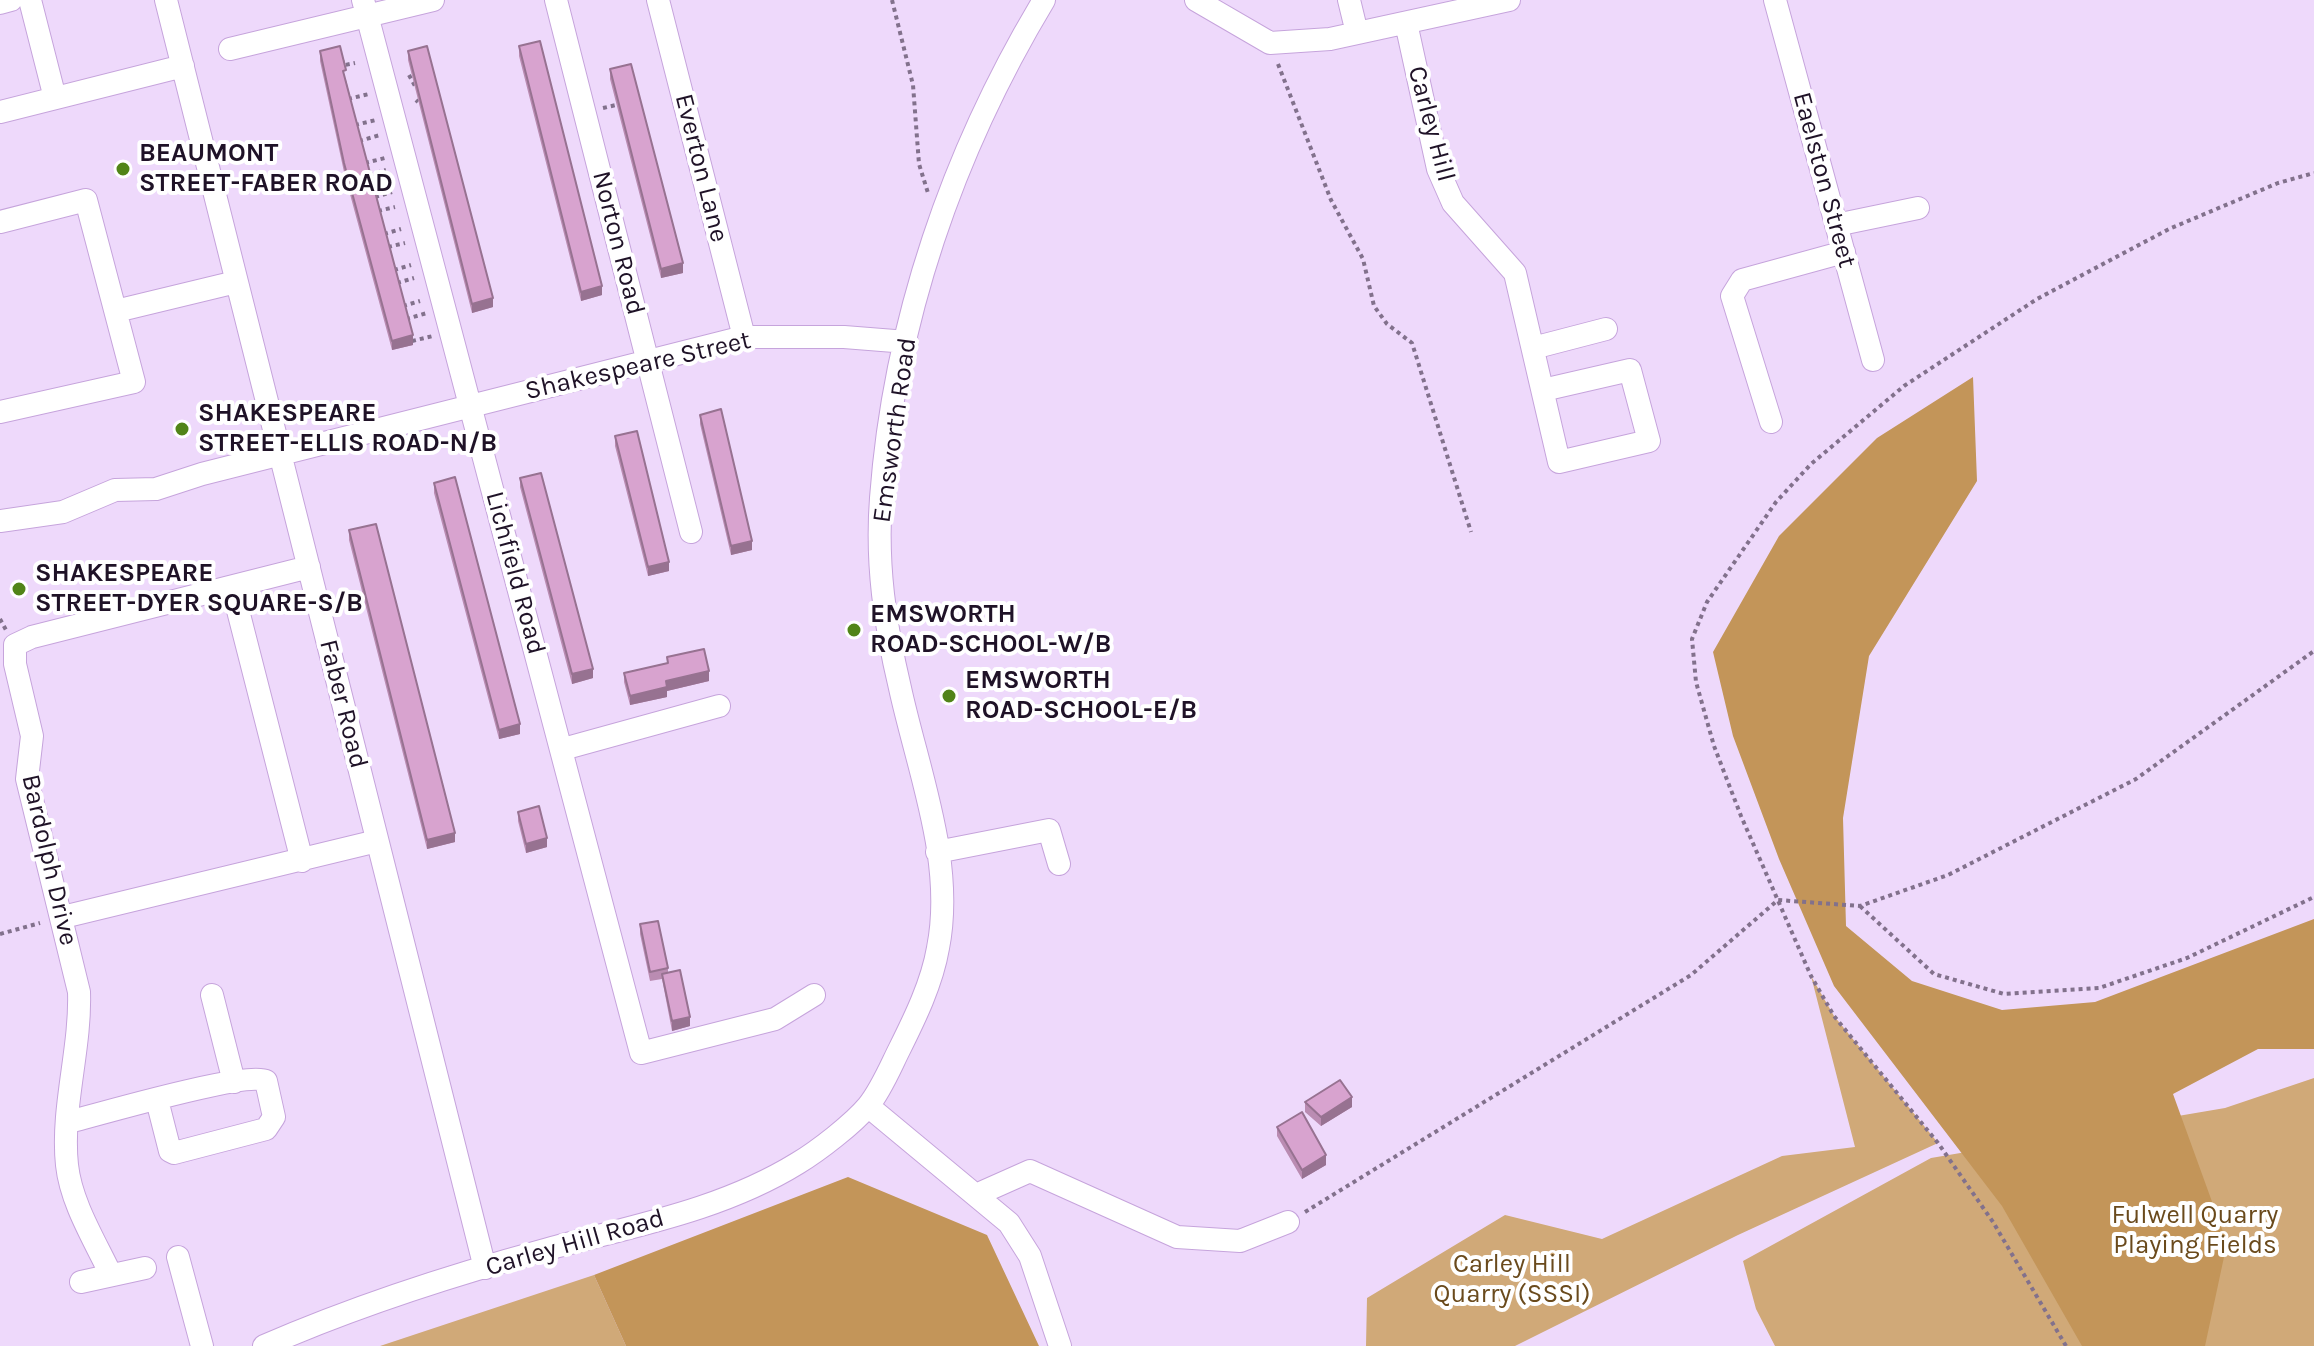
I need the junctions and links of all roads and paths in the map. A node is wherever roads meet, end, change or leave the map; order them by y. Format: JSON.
{"nodes":[{"id":1,"x":11,"y":0,"type":"edge"},
{"id":2,"x":30,"y":0,"type":"edge"},
{"id":3,"x":166,"y":0,"type":"edge"},
{"id":4,"x":433,"y":0,"type":"edge"},
{"id":5,"x":556,"y":0,"type":"edge"},
{"id":6,"x":658,"y":0,"type":"edge"},
{"id":7,"x":892,"y":0,"type":"edge"},
{"id":8,"x":1044,"y":0,"type":"edge"},
{"id":9,"x":1196,"y":0,"type":"edge"},
{"id":10,"x":1349,"y":0,"type":"edge"},
{"id":11,"x":1509,"y":0,"type":"edge"},
{"id":12,"x":1775,"y":0,"type":"edge"},
{"id":13,"x":0,"y":3,"type":"edge"},
{"id":14,"x":365,"y":7,"type":"edge"},
{"id":15,"x":1406,"y":23,"type":"junction"},
{"id":16,"x":1357,"y":33,"type":"junction"},
{"id":17,"x":1270,"y":43,"type":"junction"},
{"id":18,"x":230,"y":49,"type":"dead end"},
{"id":19,"x":341,"y":59,"type":"edge"},
{"id":20,"x":355,"y":63,"type":"dead end"},
{"id":21,"x":183,"y":66,"type":"junction"},
{"id":22,"x":409,"y":75,"type":"edge"},
{"id":23,"x":415,"y":86,"type":"edge"},
{"id":24,"x":55,"y":98,"type":"junction"},
{"id":25,"x":0,"y":112,"type":"edge"},
{"id":26,"x":2314,"y":173,"type":"edge"},
{"id":27,"x":1918,"y":208,"type":"dead end"},
{"id":28,"x":0,"y":222,"type":"edge"},
{"id":29,"x":937,"y":222,"type":"junction"},
{"id":30,"x":1836,"y":225,"type":"junction"},
{"id":31,"x":1844,"y":252,"type":"junction"},
{"id":32,"x":236,"y":282,"type":"junction"},
{"id":33,"x":116,"y":311,"type":"junction"},
{"id":34,"x":1606,"y":329,"type":"dead end"},
{"id":35,"x":744,"y":337,"type":"junction"},
{"id":36,"x":907,"y":342,"type":"junction"},
{"id":37,"x":1533,"y":348,"type":"junction"},
{"id":38,"x":648,"y":360,"type":"junction"},
{"id":39,"x":1873,"y":360,"type":"dead end"},
{"id":40,"x":1543,"y":390,"type":"junction"},
{"id":41,"x":469,"y":406,"type":"junction"},
{"id":42,"x":0,"y":412,"type":"edge"},
{"id":43,"x":1771,"y":422,"type":"dead end"},
{"id":44,"x":280,"y":455,"type":"junction"},
{"id":45,"x":0,"y":521,"type":"edge"},
{"id":46,"x":691,"y":532,"type":"dead end"},
{"id":47,"x":1471,"y":532,"type":"dead end"},
{"id":48,"x":309,"y":567,"type":"junction"},
{"id":49,"x":232,"y":587,"type":"junction"},
{"id":50,"x":2314,"y":651,"type":"edge"},
{"id":51,"x":719,"y":706,"type":"dead end"},
{"id":52,"x":563,"y":749,"type":"junction"},
{"id":53,"x":377,"y":841,"type":"junction"},
{"id":54,"x":937,"y":852,"type":"junction"},
{"id":55,"x":302,"y":861,"type":"junction"},
{"id":56,"x":1059,"y":864,"type":"dead end"},
{"id":57,"x":2314,"y":897,"type":"edge"},
{"id":58,"x":1778,"y":900,"type":"junction"},
{"id":59,"x":1860,"y":906,"type":"junction"},
{"id":60,"x":63,"y":917,"type":"junction"},
{"id":61,"x":0,"y":934,"type":"edge"},
{"id":62,"x":212,"y":995,"type":"dead end"},
{"id":63,"x":814,"y":995,"type":"dead end"},
{"id":64,"x":234,"y":1082,"type":"junction"},
{"id":65,"x":157,"y":1100,"type":"junction"},
{"id":66,"x":868,"y":1106,"type":"junction"},
{"id":67,"x":69,"y":1122,"type":"junction"},
{"id":68,"x":976,"y":1195,"type":"junction"},
{"id":69,"x":1288,"y":1222,"type":"joint"},
{"id":70,"x":178,"y":1257,"type":"dead end"},
{"id":71,"x":145,"y":1268,"type":"dead end"},
{"id":72,"x":485,"y":1268,"type":"junction"},
{"id":73,"x":111,"y":1275,"type":"junction"},
{"id":74,"x":81,"y":1282,"type":"dead end"},
{"id":75,"x":202,"y":1346,"type":"edge"},
{"id":76,"x":264,"y":1346,"type":"edge"},
{"id":77,"x":1060,"y":1346,"type":"edge"},
{"id":78,"x":2066,"y":1346,"type":"edge"}],
"edges":[{"from":1,"to":13,"type":"street"},
{"from":2,"to":24,"type":"street"},
{"from":3,"to":21,"type":"street","name":"Faber Road"},
{"from":4,"to":14,"type":"street"},
{"from":5,"to":38,"type":"street","name":"Norton Road"},
{"from":6,"to":35,"type":"street","name":"Everton Lane"},
{"from":7,"to":29,"type":"path"},
{"from":8,"to":29,"type":"street","name":"Emsworth Road"},
{"from":9,"to":17,"type":"street"},
{"from":10,"to":16,"type":"street"},
{"from":11,"to":15,"type":"street"},
{"from":12,"to":30,"type":"street","name":"Eaelston Street"},
{"from":14,"to":18,"type":"street"},
{"from":14,"to":41,"type":"street","name":"Lichfield Road"},
{"from":15,"to":16,"type":"street"},
{"from":15,"to":37,"type":"street","name":"Carley Hill"},
{"from":16,"to":17,"type":"street"},
{"from":17,"to":47,"type":"path"},
{"from":19,"to":20,"type":"path"},
{"from":21,"to":24,"type":"street"},
{"from":21,"to":32,"type":"street","name":"Faber Road"},
{"from":22,"to":23,"type":"path"},
{"from":24,"to":25,"type":"street"},
{"from":26,"to":58,"type":"path"},
{"from":27,"to":30,"type":"street"},
{"from":28,"to":33,"type":"street"},
{"from":29,"to":36,"type":"street","name":"Emsworth Road"},
{"from":30,"to":31,"type":"street","name":"Eaelston Street"},
{"from":31,"to":39,"type":"street","name":"Eaelston Street"},
{"from":31,"to":43,"type":"street"},
{"from":32,"to":33,"type":"street"},
{"from":32,"to":44,"type":"street","name":"Faber Road"},
{"from":33,"to":42,"type":"street"},
{"from":34,"to":37,"type":"street"},
{"from":35,"to":36,"type":"street","name":"Shakespeare Street"},
{"from":35,"to":38,"type":"street","name":"Shakespeare Street"},
{"from":36,"to":54,"type":"street","name":"Emsworth Road"},
{"from":37,"to":40,"type":"street","name":"Carley Hill"},
{"from":38,"to":41,"type":"street","name":"Shakespeare Street"},
{"from":38,"to":46,"type":"street","name":"Norton Road"},
{"from":40,"to":40,"type":"street","name":"Carley Hill"},
{"from":41,"to":44,"type":"street","name":"Shakespeare Street"},
{"from":41,"to":52,"type":"street","name":"Lichfield Road"},
{"from":44,"to":45,"type":"street","name":"Shakespeare Street"},
{"from":44,"to":48,"type":"street","name":"Faber Road"},
{"from":48,"to":49,"type":"street","name":"Bardolph Drive"},
{"from":48,"to":53,"type":"street","name":"Faber Road"},
{"from":49,"to":55,"type":"street"},
{"from":49,"to":60,"type":"street","name":"Bardolph Drive"},
{"from":50,"to":59,"type":"path"},
{"from":51,"to":52,"type":"street"},
{"from":52,"to":63,"type":"street","name":"Lichfield Road"},
{"from":53,"to":55,"type":"street"},
{"from":53,"to":72,"type":"street","name":"Faber Road"},
{"from":54,"to":56,"type":"street"},
{"from":54,"to":66,"type":"street","name":"Emsworth Road"},
{"from":55,"to":60,"type":"street"},
{"from":57,"to":59,"type":"path"},
{"from":58,"to":59,"type":"path"},
{"from":58,"to":69,"type":"path"},
{"from":58,"to":78,"type":"path"},
{"from":60,"to":61,"type":"path"},
{"from":60,"to":67,"type":"street","name":"Bardolph Drive"},
{"from":62,"to":64,"type":"street"},
{"from":64,"to":65,"type":"street"},
{"from":64,"to":65,"type":"street"},
{"from":65,"to":67,"type":"street"},
{"from":66,"to":68,"type":"street"},
{"from":66,"to":72,"type":"street","name":"Carley Hill Road"},
{"from":67,"to":73,"type":"street","name":"Bardolph Drive"},
{"from":68,"to":69,"type":"street"},
{"from":68,"to":77,"type":"street"},
{"from":70,"to":75,"type":"street"},
{"from":71,"to":73,"type":"street"},
{"from":72,"to":76,"type":"street","name":"Carley Hill Road"},
{"from":73,"to":74,"type":"street"}]}
